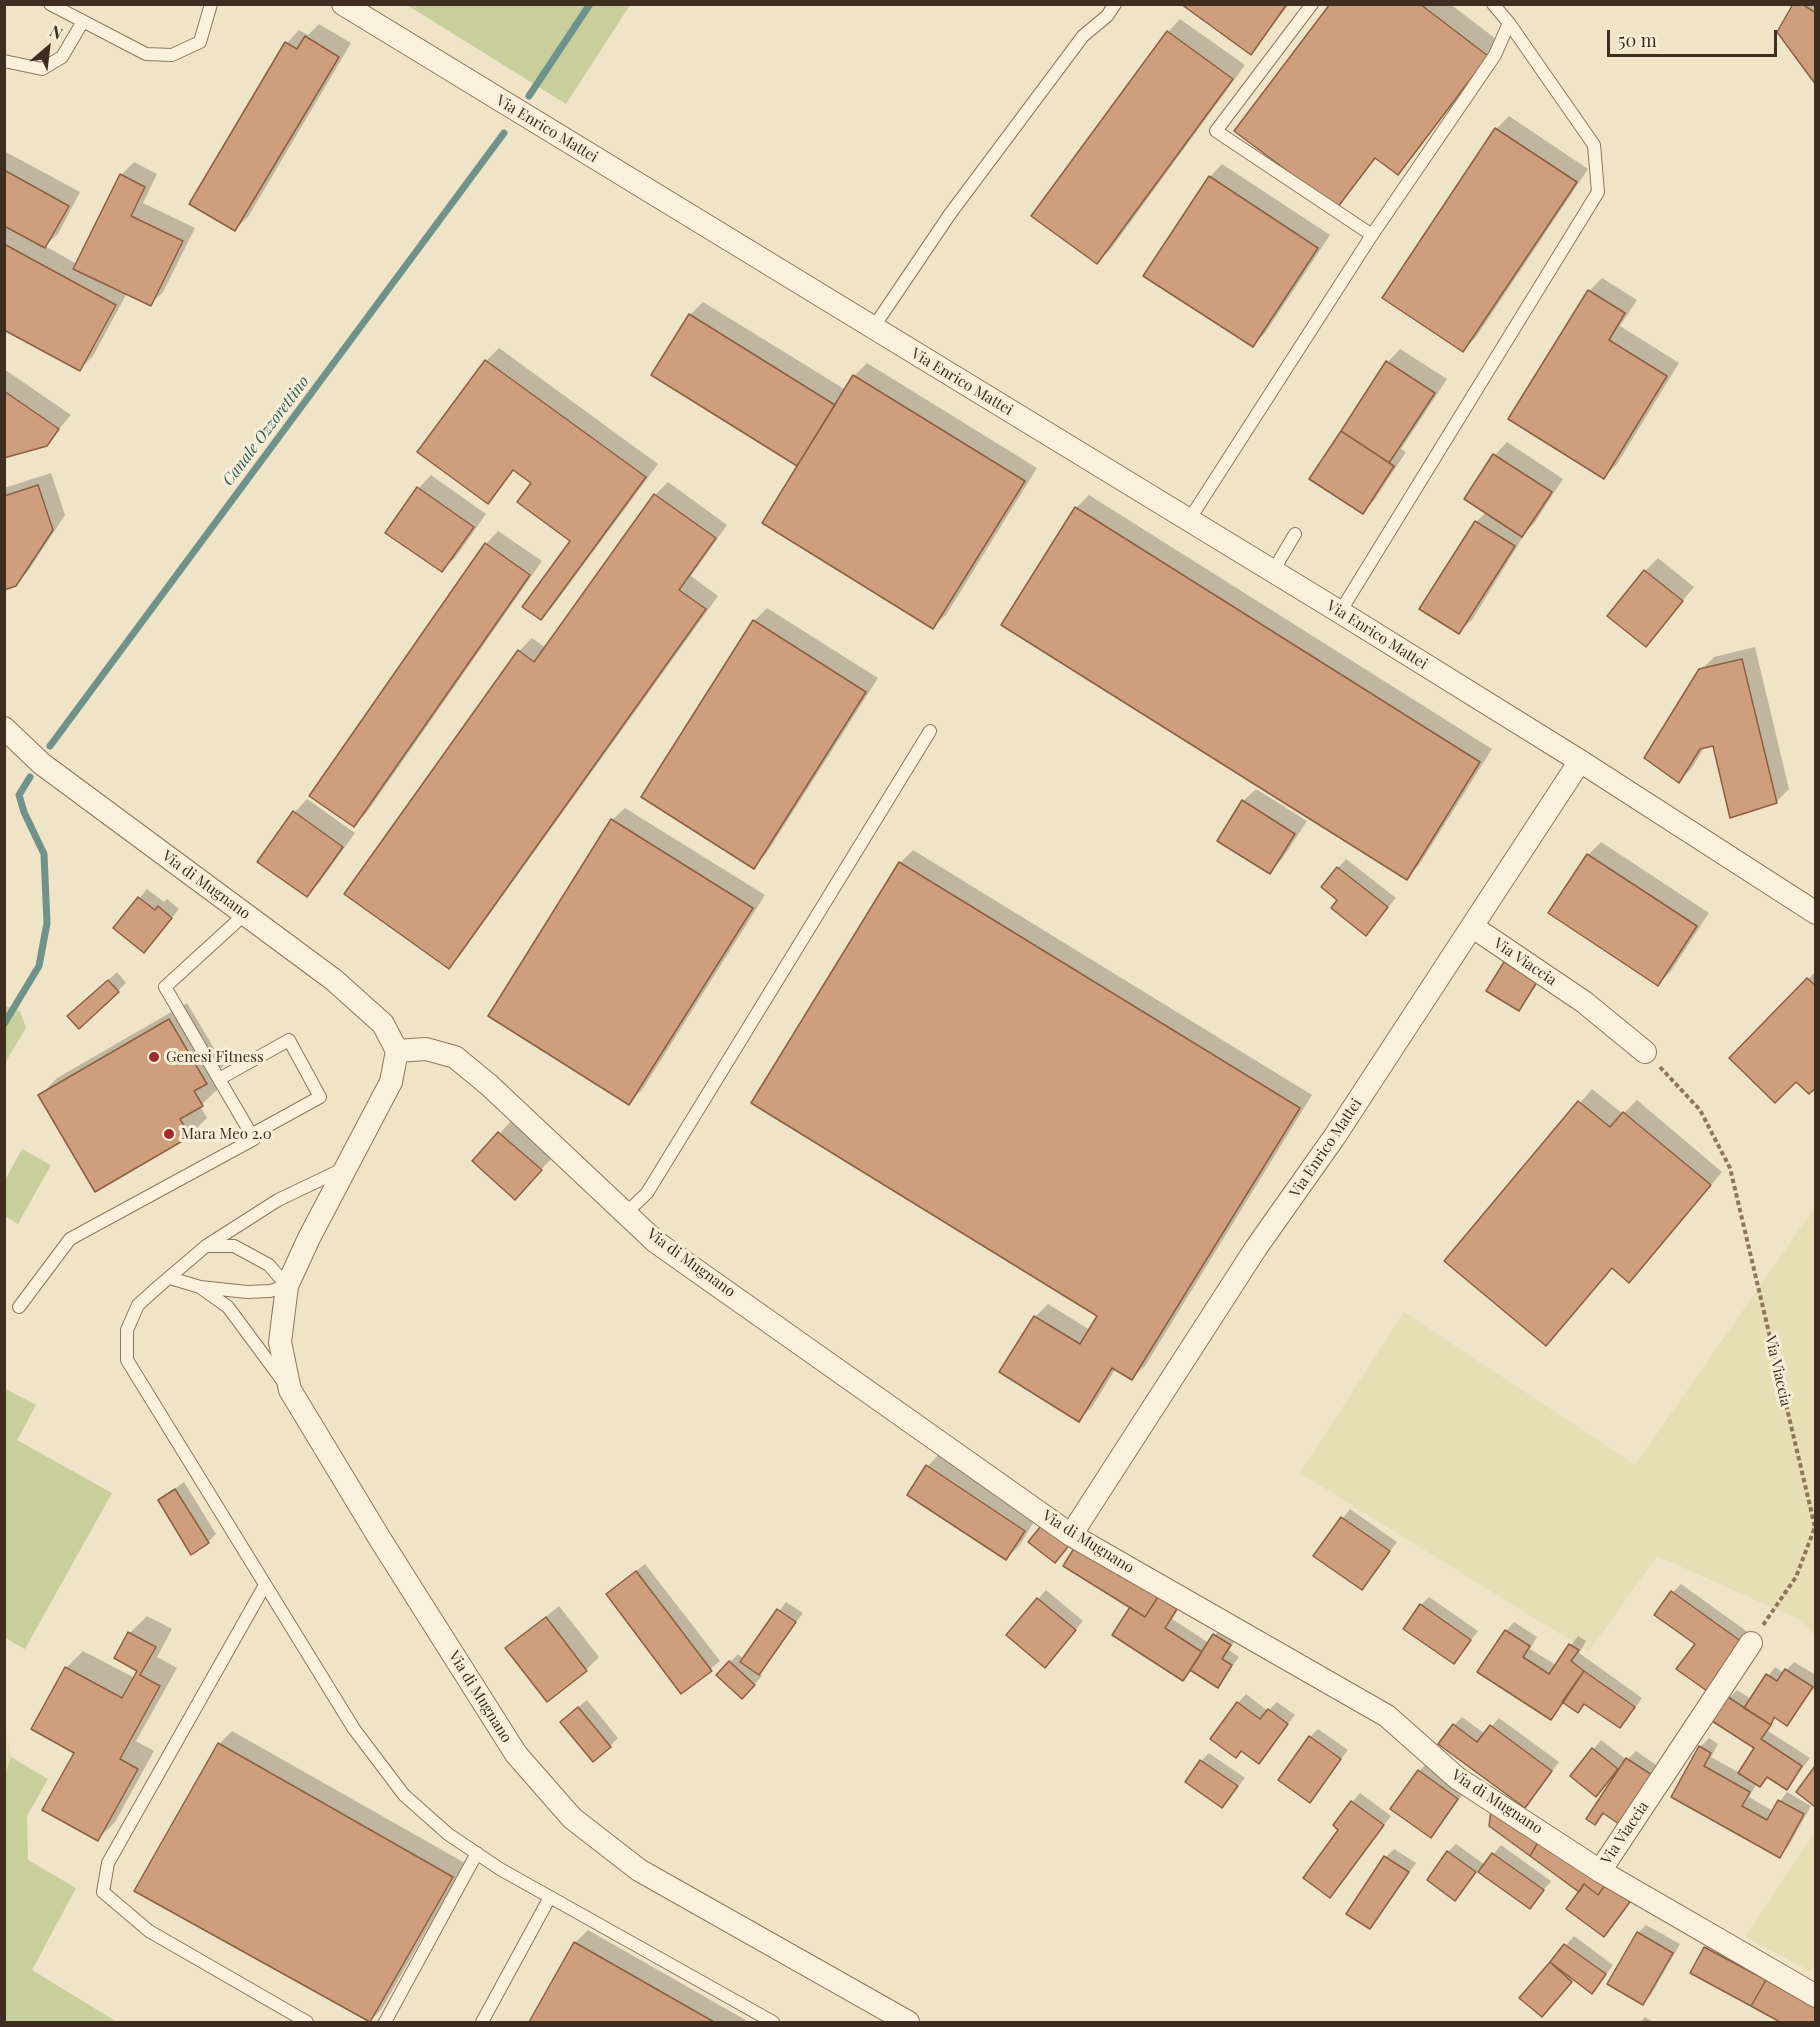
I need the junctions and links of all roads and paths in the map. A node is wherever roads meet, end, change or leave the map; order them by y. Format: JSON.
{"nodes":[{"id":1,"x":50,"y":4,"type":"edge"},
{"id":2,"x":211,"y":4,"type":"edge"},
{"id":3,"x":343,"y":4,"type":"edge"},
{"id":4,"x":1115,"y":4,"type":"edge"},
{"id":5,"x":1312,"y":4,"type":"edge"},
{"id":6,"x":1493,"y":4,"type":"edge"},
{"id":7,"x":1509,"y":22,"type":"junction"},
{"id":8,"x":82,"y":23,"type":"junction"},
{"id":9,"x":4,"y":61,"type":"edge"},
{"id":10,"x":1372,"y":235,"type":"junction"},
{"id":11,"x":873,"y":328,"type":"junction"},
{"id":12,"x":1189,"y":520,"type":"junction"},
{"id":13,"x":1295,"y":534,"type":"dead end"},
{"id":14,"x":1273,"y":570,"type":"junction"},
{"id":15,"x":1340,"y":612,"type":"junction"},
{"id":16,"x":4,"y":728,"type":"edge"},
{"id":17,"x":930,"y":731,"type":"dead end"},
{"id":18,"x":1580,"y":761,"type":"junction"},
{"id":19,"x":1815,"y":913,"type":"edge"},
{"id":20,"x":245,"y":914,"type":"junction"},
{"id":21,"x":1473,"y":927,"type":"junction"},
{"id":22,"x":397,"y":1051,"type":"junction"},
{"id":23,"x":1645,"y":1052,"type":"joint"},
{"id":24,"x":219,"y":1079,"type":"junction"},
{"id":25,"x":251,"y":1135,"type":"junction"},
{"id":26,"x":348,"y":1167,"type":"junction"},
{"id":27,"x":626,"y":1213,"type":"junction"},
{"id":28,"x":206,"y":1246,"type":"junction"},
{"id":29,"x":171,"y":1278,"type":"junction"},
{"id":30,"x":287,"y":1286,"type":"junction"},
{"id":31,"x":200,"y":1287,"type":"junction"},
{"id":32,"x":19,"y":1307,"type":"dead end"},
{"id":33,"x":290,"y":1390,"type":"junction"},
{"id":34,"x":1071,"y":1534,"type":"junction"},
{"id":35,"x":265,"y":1585,"type":"junction"},
{"id":36,"x":1751,"y":1643,"type":"joint"},
{"id":37,"x":477,"y":1853,"type":"junction"},
{"id":38,"x":1600,"y":1871,"type":"junction"},
{"id":39,"x":550,"y":1897,"type":"junction"},
{"id":40,"x":1815,"y":1996,"type":"edge"},
{"id":41,"x":307,"y":2022,"type":"edge"},
{"id":42,"x":385,"y":2022,"type":"edge"},
{"id":43,"x":482,"y":2022,"type":"edge"},
{"id":44,"x":773,"y":2022,"type":"edge"},
{"id":45,"x":908,"y":2022,"type":"edge"}],
"edges":[{"from":1,"to":8,"type":"lane"},
{"from":2,"to":8,"type":"lane"},
{"from":3,"to":11,"type":"street","name":"Via Enrico Mattei"},
{"from":4,"to":11,"type":"lane"},
{"from":5,"to":10,"type":"lane"},
{"from":6,"to":7,"type":"lane"},
{"from":7,"to":10,"type":"lane"},
{"from":7,"to":15,"type":"lane"},
{"from":8,"to":9,"type":"lane"},
{"from":10,"to":12,"type":"lane"},
{"from":11,"to":12,"type":"street","name":"Via Enrico Mattei"},
{"from":12,"to":14,"type":"street","name":"Via Enrico Mattei"},
{"from":13,"to":14,"type":"lane"},
{"from":14,"to":15,"type":"street","name":"Via Enrico Mattei"},
{"from":15,"to":18,"type":"street","name":"Via Enrico Mattei"},
{"from":16,"to":20,"type":"street","name":"Via di Mugnano"},
{"from":17,"to":27,"type":"lane"},
{"from":18,"to":19,"type":"street","name":"Via Enrico Mattei"},
{"from":18,"to":21,"type":"street","name":"Via Enrico Mattei"},
{"from":20,"to":22,"type":"street","name":"Via di Mugnano"},
{"from":20,"to":24,"type":"lane"},
{"from":21,"to":23,"type":"street","name":"Via Viaccia"},
{"from":21,"to":34,"type":"street","name":"Via Enrico Mattei"},
{"from":22,"to":26,"type":"street","name":"Via di Mugnano"},
{"from":22,"to":27,"type":"street","name":"Via di Mugnano"},
{"from":23,"to":36,"type":"path","name":"Via Viaccia"},
{"from":24,"to":25,"type":"lane"},
{"from":24,"to":25,"type":"lane"},
{"from":25,"to":32,"type":"lane"},
{"from":26,"to":28,"type":"lane"},
{"from":26,"to":30,"type":"street","name":"Via di Mugnano"},
{"from":27,"to":34,"type":"street","name":"Via di Mugnano"},
{"from":28,"to":29,"type":"lane"},
{"from":28,"to":30,"type":"lane"},
{"from":29,"to":31,"type":"lane"},
{"from":29,"to":35,"type":"lane"},
{"from":30,"to":31,"type":"lane"},
{"from":30,"to":33,"type":"street","name":"Via di Mugnano"},
{"from":31,"to":33,"type":"lane"},
{"from":33,"to":45,"type":"street","name":"Via di Mugnano"},
{"from":34,"to":38,"type":"street","name":"Via di Mugnano"},
{"from":35,"to":37,"type":"lane"},
{"from":35,"to":41,"type":"lane"},
{"from":36,"to":38,"type":"street","name":"Via Viaccia"},
{"from":37,"to":39,"type":"lane"},
{"from":37,"to":42,"type":"lane"},
{"from":38,"to":40,"type":"street","name":"Via di Mugnano"},
{"from":39,"to":43,"type":"lane"},
{"from":39,"to":44,"type":"lane"}]}
